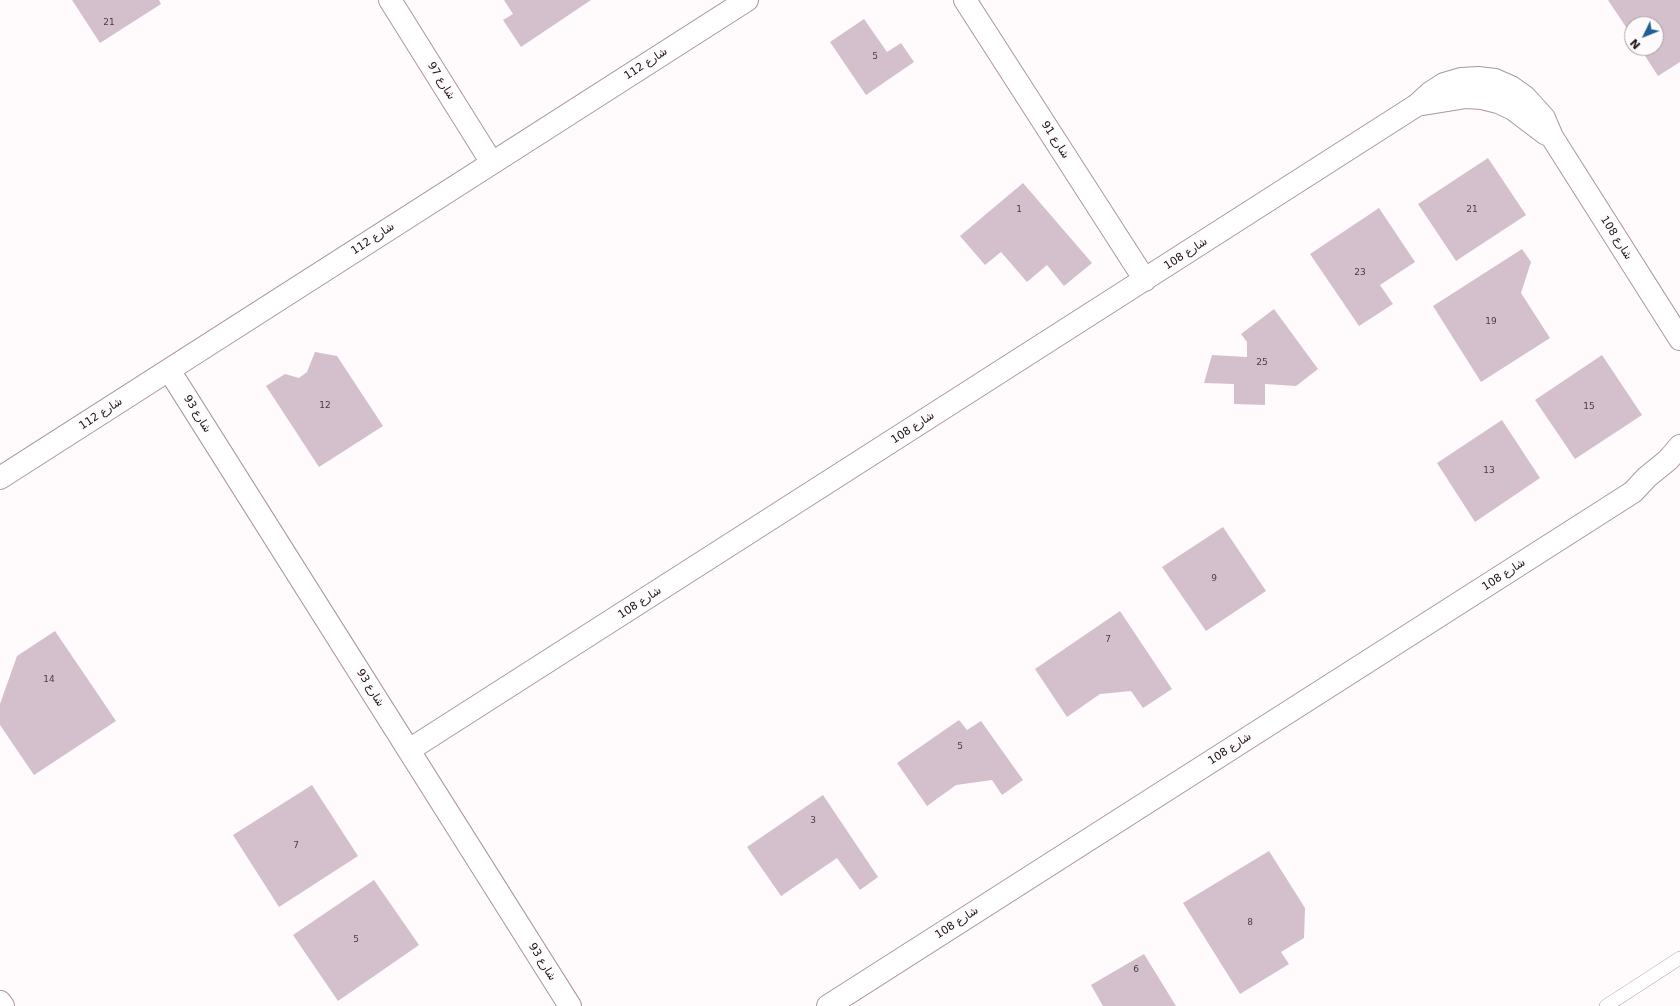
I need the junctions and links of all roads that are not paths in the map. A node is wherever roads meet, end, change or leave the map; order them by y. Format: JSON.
{"nodes":[{"id":1,"x":390,"y":0,"type":"edge"},
{"id":2,"x":747,"y":0,"type":"edge"},
{"id":3,"x":965,"y":0,"type":"edge"},
{"id":4,"x":492,"y":163,"type":"junction"},
{"id":5,"x":1144,"y":280,"type":"junction"},
{"id":6,"x":1680,"y":339,"type":"edge"},
{"id":7,"x":169,"y":370,"type":"junction"},
{"id":8,"x":1680,"y":446,"type":"edge"},
{"id":9,"x":1680,"y":470,"type":"edge"},
{"id":10,"x":0,"y":478,"type":"edge"},
{"id":11,"x":1633,"y":492,"type":"junction"},
{"id":12,"x":409,"y":750,"type":"junction"},
{"id":13,"x":1680,"y":958,"type":"edge"},
{"id":14,"x":0,"y":1002,"type":"edge"},
{"id":15,"x":3,"y":1006,"type":"edge"},
{"id":16,"x":570,"y":1006,"type":"edge"},
{"id":17,"x":828,"y":1006,"type":"edge"},
{"id":18,"x":1606,"y":1006,"type":"edge"}],
"edges":[{"from":1,"to":4,"type":"street","name":"شارع 97"},
{"from":2,"to":4,"type":"street","name":"شارع 112"},
{"from":3,"to":5,"type":"street","name":"شارع 91"},
{"from":4,"to":7,"type":"street","name":"شارع 112"},
{"from":5,"to":6,"type":"street","name":"شارع 108"},
{"from":5,"to":12,"type":"street","name":"شارع 108"},
{"from":7,"to":10,"type":"street","name":"شارع 112"},
{"from":7,"to":12,"type":"street","name":"شارع 93"},
{"from":8,"to":11,"type":"street","name":"شارع 108"},
{"from":9,"to":11,"type":"street","name":"شارع 108"},
{"from":11,"to":17,"type":"street","name":"شارع 108"},
{"from":12,"to":16,"type":"street","name":"شارع 93"},
{"from":13,"to":18,"type":"lane"},
{"from":14,"to":15,"type":"street"}]}
